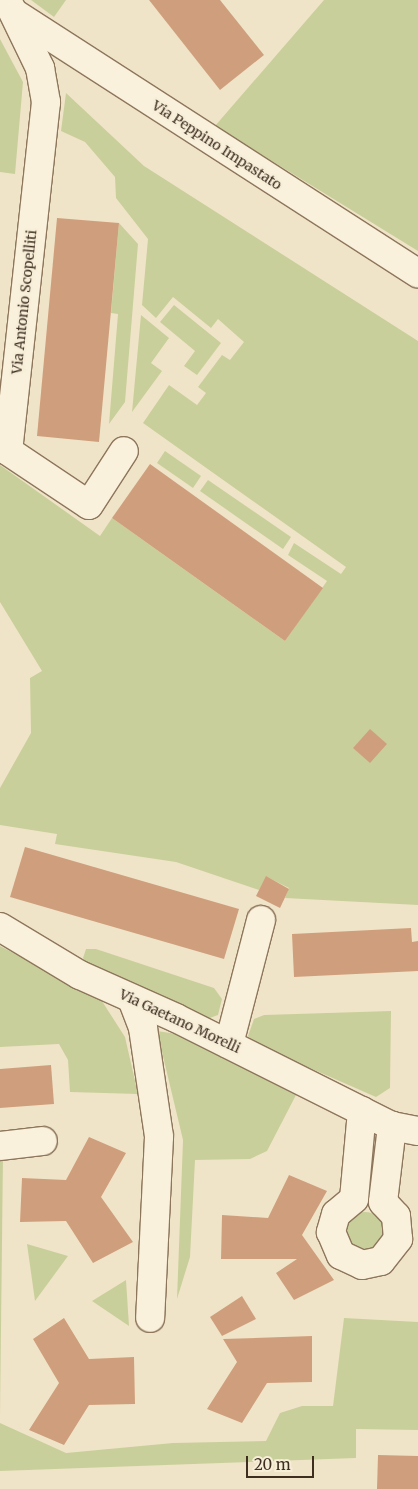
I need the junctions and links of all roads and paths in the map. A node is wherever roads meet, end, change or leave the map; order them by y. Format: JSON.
{"nodes":[{"id":1,"x":12,"y":8,"type":"edge"},
{"id":2,"x":418,"y":273,"type":"edge"},
{"id":3,"x":124,"y":451,"type":"dead end"},
{"id":4,"x":261,"y":920,"type":"dead end"},
{"id":5,"x":0,"y":927,"type":"edge"},
{"id":6,"x":132,"y":999,"type":"junction"},
{"id":7,"x":229,"y":1044,"type":"junction"},
{"id":8,"x":362,"y":1111,"type":"junction"},
{"id":9,"x":405,"y":1128,"type":"edge"},
{"id":10,"x":44,"y":1141,"type":"dead end"},
{"id":11,"x":0,"y":1146,"type":"edge"},
{"id":12,"x":150,"y":1318,"type":"dead end"}],
"edges":[{"from":1,"to":2,"type":"street","name":"Via Peppino Impastato"},
{"from":1,"to":3,"type":"street","name":"Via Antonio Scopelliti"},
{"from":4,"to":7,"type":"street"},
{"from":5,"to":6,"type":"street","name":"Via Gaetano Morelli"},
{"from":6,"to":7,"type":"street","name":"Via Gaetano Morelli"},
{"from":6,"to":12,"type":"street"},
{"from":7,"to":8,"type":"street","name":"Via Gaetano Morelli"},
{"from":8,"to":9,"type":"street","name":"Via Gaetano Morelli"},
{"from":8,"to":9,"type":"street","name":"Via Gaetano Morelli"},
{"from":10,"to":11,"type":"street"}]}
